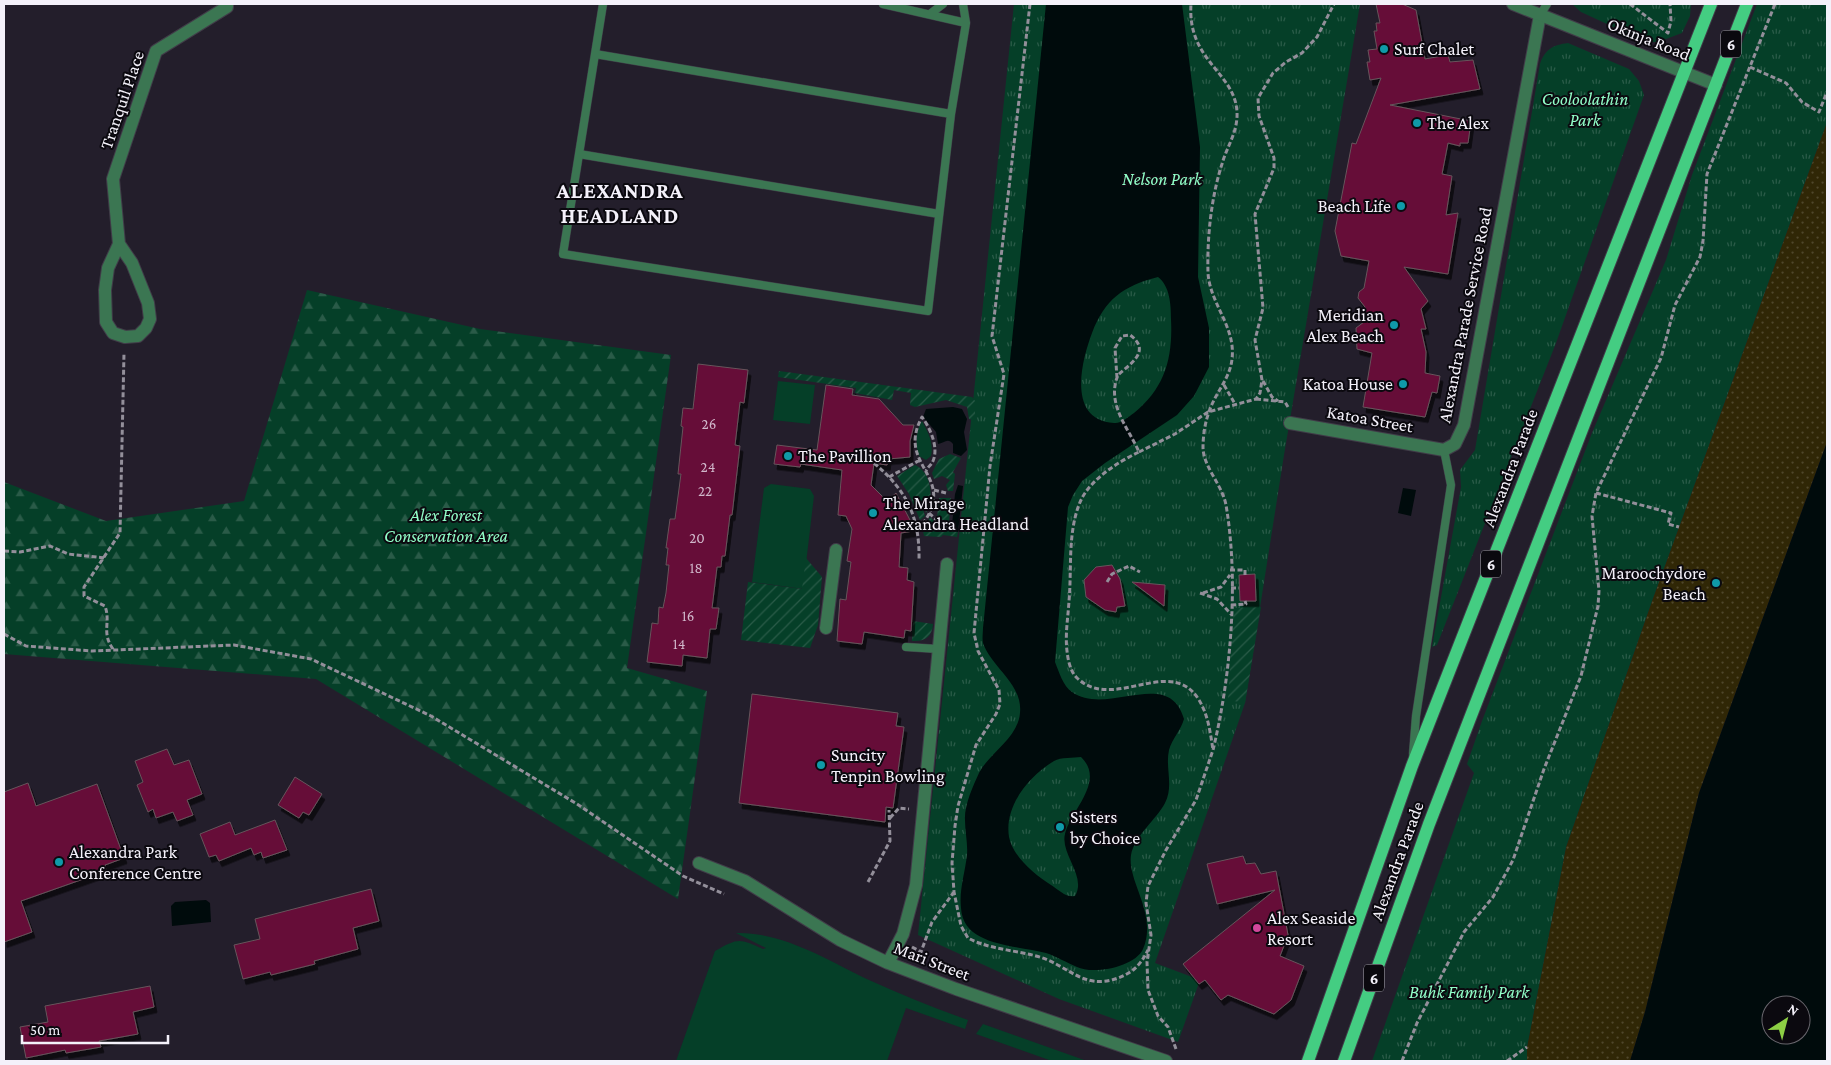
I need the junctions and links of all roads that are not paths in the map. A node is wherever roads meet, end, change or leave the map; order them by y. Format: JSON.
{"nodes":[{"id":1,"x":227,"y":4,"type":"edge"},
{"id":2,"x":603,"y":4,"type":"edge"},
{"id":3,"x":883,"y":4,"type":"edge"},
{"id":4,"x":944,"y":4,"type":"edge"},
{"id":5,"x":963,"y":4,"type":"edge"},
{"id":6,"x":1513,"y":4,"type":"edge"},
{"id":7,"x":1547,"y":4,"type":"edge"},
{"id":8,"x":1711,"y":4,"type":"edge"},
{"id":9,"x":1747,"y":4,"type":"edge"},
{"id":10,"x":930,"y":14,"type":"junction"},
{"id":11,"x":1540,"y":15,"type":"junction"},
{"id":12,"x":966,"y":23,"type":"junction"},
{"id":13,"x":595,"y":54,"type":"junction"},
{"id":14,"x":1683,"y":71,"type":"junction"},
{"id":15,"x":1716,"y":85,"type":"junction"},
{"id":16,"x":952,"y":114,"type":"junction"},
{"id":17,"x":579,"y":154,"type":"junction"},
{"id":18,"x":939,"y":214,"type":"junction"},
{"id":19,"x":119,"y":244,"type":"junction"},
{"id":20,"x":1290,"y":423,"type":"road end"},
{"id":21,"x":1444,"y":450,"type":"junction"},
{"id":22,"x":836,"y":550,"type":"dead end"},
{"id":23,"x":947,"y":564,"type":"dead end"},
{"id":24,"x":826,"y":628,"type":"dead end"},
{"id":25,"x":906,"y":647,"type":"dead end"},
{"id":26,"x":938,"y":649,"type":"junction"},
{"id":27,"x":1412,"y":766,"type":"junction"},
{"id":28,"x":699,"y":863,"type":"dead end"},
{"id":29,"x":888,"y":963,"type":"junction"},
{"id":30,"x":1166,"y":1061,"type":"edge"},
{"id":31,"x":1308,"y":1061,"type":"edge"},
{"id":32,"x":1344,"y":1061,"type":"edge"}],
"edges":[{"from":1,"to":19,"type":"street","name":"Tranquil Place"},
{"from":2,"to":13,"type":"lane"},
{"from":3,"to":10,"type":"lane"},
{"from":4,"to":10,"type":"lane"},
{"from":5,"to":12,"type":"lane"},
{"from":6,"to":11,"type":"street","name":"Okinja Road"},
{"from":7,"to":11,"type":"lane"},
{"from":8,"to":14,"type":"main road","name":"Alexandra Parade","number":"6"},
{"from":9,"to":15,"type":"main road","name":"Alexandra Parade","number":"6"},
{"from":10,"to":12,"type":"lane"},
{"from":11,"to":14,"type":"street","name":"Okinja Road"},
{"from":11,"to":21,"type":"street","name":"Alexandra Parade Service Road"},
{"from":12,"to":16,"type":"lane"},
{"from":13,"to":16,"type":"lane"},
{"from":13,"to":17,"type":"lane"},
{"from":14,"to":15,"type":"street","name":"Okinja Road"},
{"from":14,"to":27,"type":"main road","name":"Alexandra Parade","number":"6"},
{"from":15,"to":32,"type":"main road","name":"Alexandra Parade","number":"6"},
{"from":16,"to":18,"type":"lane"},
{"from":17,"to":18,"type":"lane"},
{"from":17,"to":18,"type":"lane"},
{"from":19,"to":19,"type":"street","name":"Tranquil Place"},
{"from":20,"to":21,"type":"street","name":"Katoa Street"},
{"from":21,"to":27,"type":"lane"},
{"from":22,"to":24,"type":"street"},
{"from":23,"to":26,"type":"street"},
{"from":25,"to":26,"type":"lane"},
{"from":26,"to":29,"type":"street"},
{"from":27,"to":31,"type":"main road","name":"Alexandra Parade","number":"6"},
{"from":28,"to":29,"type":"street","name":"Mari Street"},
{"from":29,"to":30,"type":"street","name":"Mari Street"}]}
